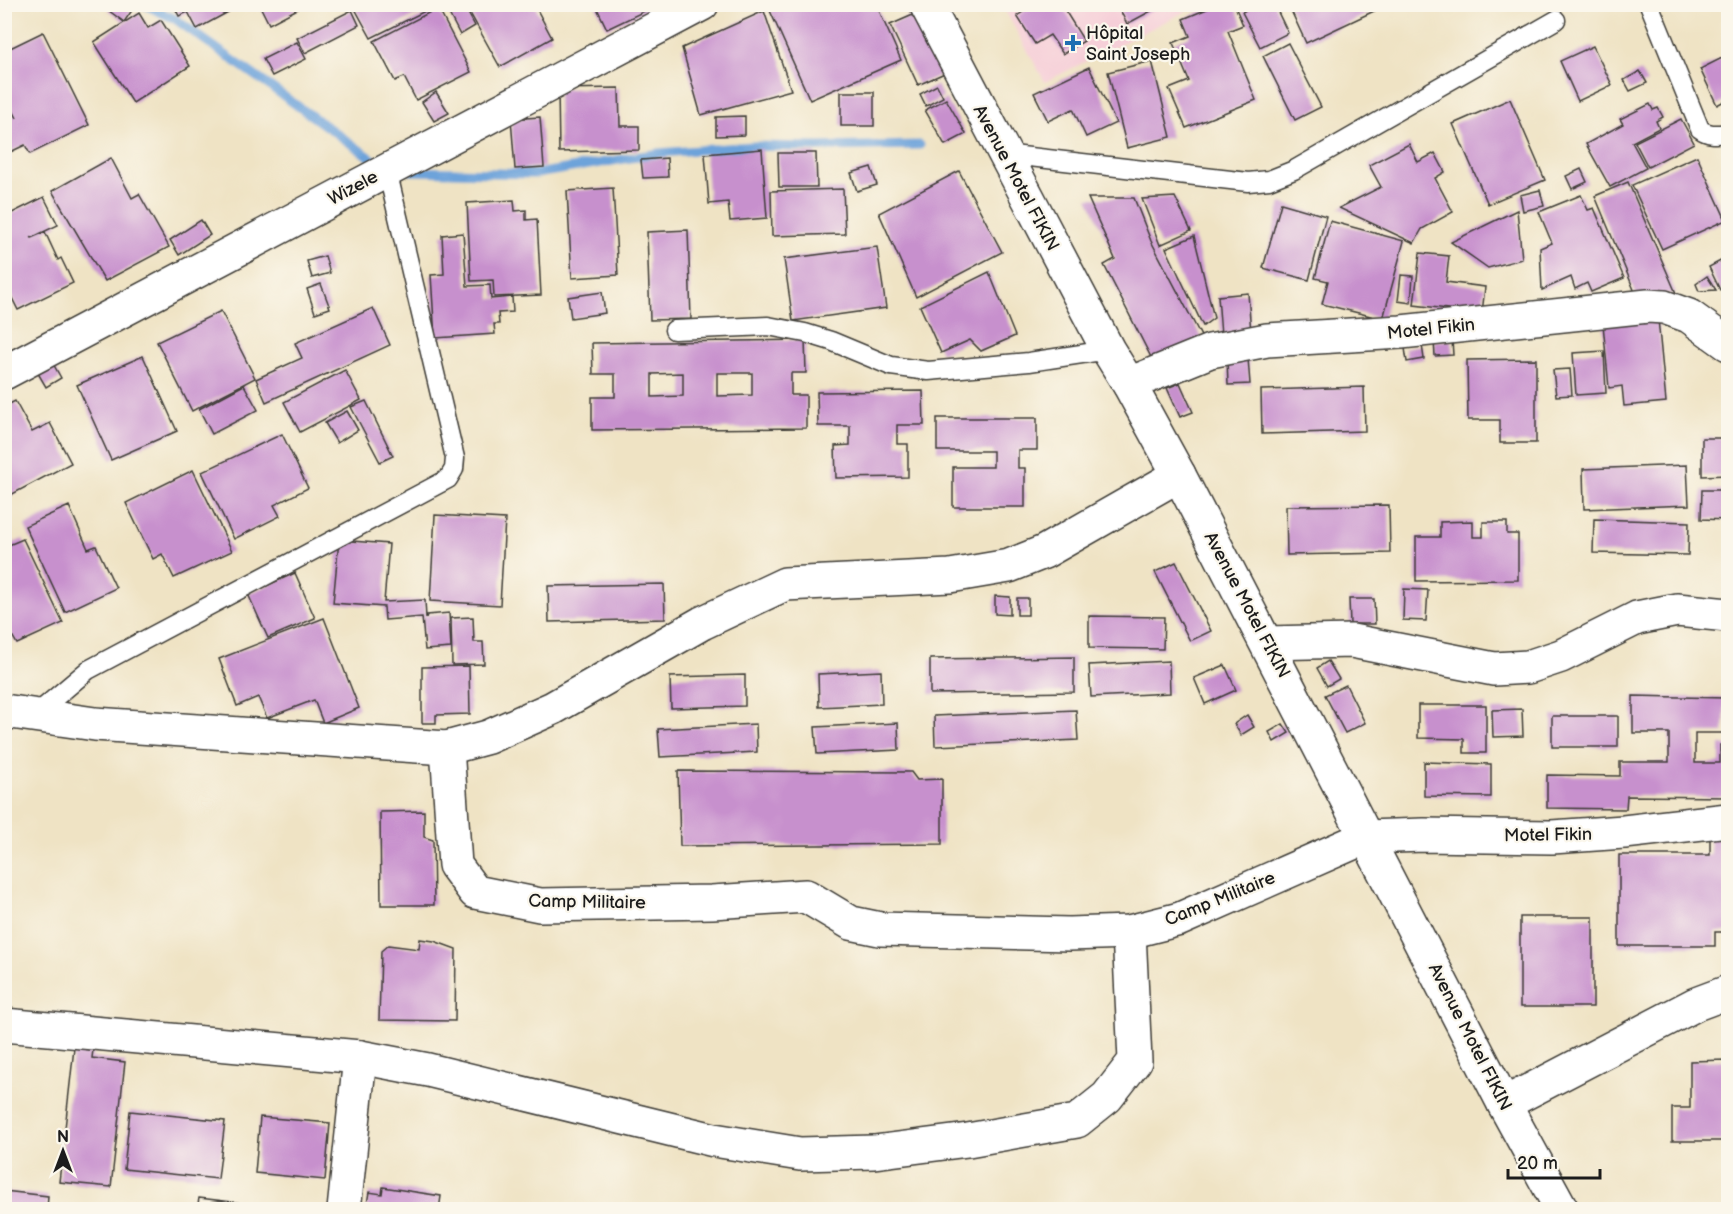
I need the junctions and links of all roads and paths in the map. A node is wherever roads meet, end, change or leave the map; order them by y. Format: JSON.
{"nodes":[{"id":1,"x":702,"y":4,"type":"edge"},
{"id":2,"x":926,"y":4,"type":"edge"},
{"id":3,"x":1649,"y":4,"type":"edge"},
{"id":4,"x":1557,"y":20,"type":"dead end"},
{"id":5,"x":1728,"y":133,"type":"edge"},
{"id":6,"x":1004,"y":154,"type":"junction"},
{"id":7,"x":387,"y":170,"type":"junction"},
{"id":8,"x":674,"y":330,"type":"dead end"},
{"id":9,"x":1728,"y":344,"type":"edge"},
{"id":10,"x":1108,"y":350,"type":"junction"},
{"id":11,"x":4,"y":372,"type":"edge"},
{"id":12,"x":1130,"y":384,"type":"junction"},
{"id":13,"x":1179,"y":475,"type":"junction"},
{"id":14,"x":1728,"y":615,"type":"edge"},
{"id":15,"x":1267,"y":643,"type":"junction"},
{"id":16,"x":20,"y":712,"type":"edge"},
{"id":17,"x":447,"y":748,"type":"junction"},
{"id":18,"x":1728,"y":820,"type":"edge"},
{"id":19,"x":1366,"y":837,"type":"junction"},
{"id":20,"x":1130,"y":932,"type":"junction"},
{"id":21,"x":1728,"y":992,"type":"edge"},
{"id":22,"x":4,"y":1025,"type":"edge"},
{"id":23,"x":360,"y":1057,"type":"junction"},
{"id":24,"x":1504,"y":1104,"type":"junction"},
{"id":25,"x":344,"y":1209,"type":"edge"},
{"id":26,"x":1562,"y":1209,"type":"edge"}],
"edges":[{"from":1,"to":7,"type":"street","name":"Wizele"},
{"from":2,"to":6,"type":"street","name":"Avenue Motel FIKIN"},
{"from":3,"to":5,"type":"lane"},
{"from":4,"to":6,"type":"lane"},
{"from":6,"to":10,"type":"street","name":"Avenue Motel FIKIN"},
{"from":7,"to":11,"type":"street","name":"Wizele"},
{"from":7,"to":16,"type":"lane"},
{"from":8,"to":10,"type":"lane"},
{"from":9,"to":12,"type":"street","name":"Motel Fikin"},
{"from":10,"to":12,"type":"street","name":"Avenue Motel FIKIN"},
{"from":12,"to":13,"type":"street","name":"Avenue Motel FIKIN"},
{"from":13,"to":15,"type":"street","name":"Avenue Motel FIKIN"},
{"from":13,"to":17,"type":"street"},
{"from":14,"to":15,"type":"street"},
{"from":15,"to":19,"type":"street","name":"Avenue Motel FIKIN"},
{"from":16,"to":17,"type":"street"},
{"from":17,"to":20,"type":"street","name":"Camp Militaire"},
{"from":18,"to":19,"type":"street","name":"Motel Fikin"},
{"from":19,"to":20,"type":"street","name":"Camp Militaire"},
{"from":19,"to":24,"type":"street","name":"Avenue Motel FIKIN"},
{"from":20,"to":23,"type":"street"},
{"from":21,"to":24,"type":"street"},
{"from":22,"to":23,"type":"street"},
{"from":23,"to":25,"type":"street"},
{"from":24,"to":26,"type":"street","name":"Avenue Motel FIKIN"}]}
